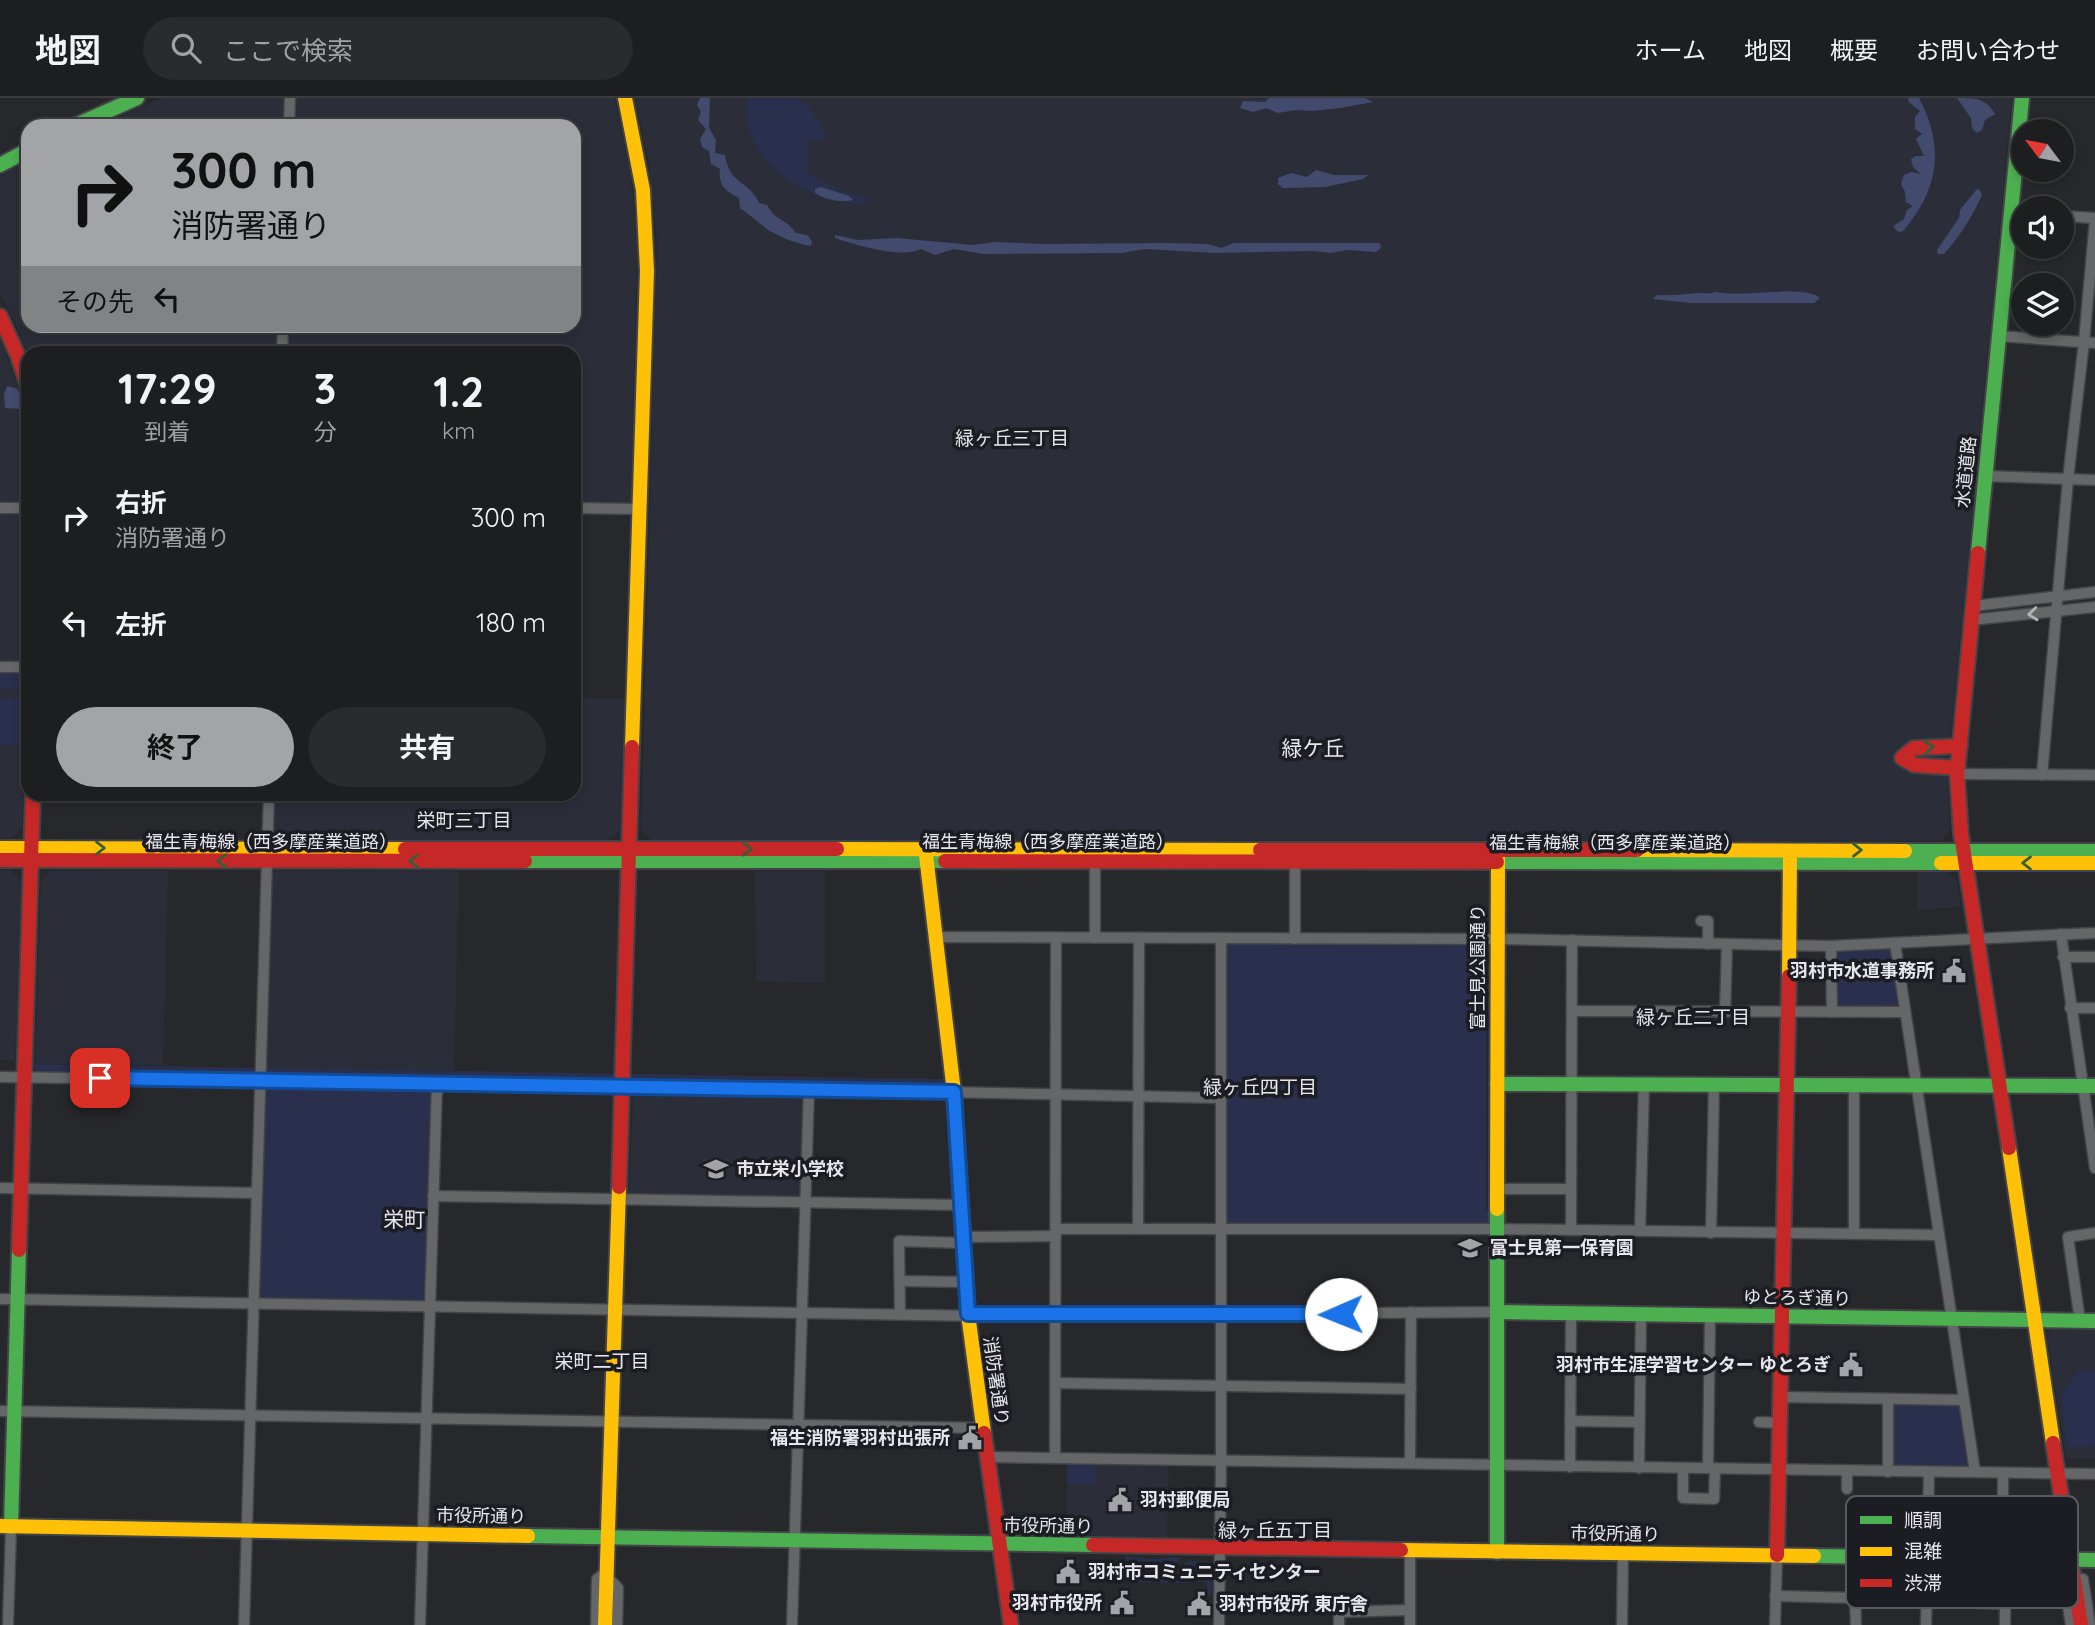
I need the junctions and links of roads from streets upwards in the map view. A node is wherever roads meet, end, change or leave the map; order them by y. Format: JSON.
{"nodes":[{"id":1,"x":137,"y":98,"type":"edge"},
{"id":2,"x":290,"y":98,"type":"edge"},
{"id":3,"x":625,"y":98,"type":"edge"},
{"id":4,"x":2022,"y":98,"type":"edge"},
{"id":5,"x":90,"y":119,"type":"edge"},
{"id":6,"x":289,"y":119,"type":"edge"},
{"id":7,"x":21,"y":154,"type":"edge"},
{"id":8,"x":0,"y":164,"type":"edge"},
{"id":9,"x":2018,"y":196,"type":"edge"},
{"id":10,"x":2074,"y":217,"type":"edge"},
{"id":11,"x":2095,"y":218,"type":"edge"},
{"id":12,"x":2011,"y":254,"type":"edge"},
{"id":13,"x":0,"y":316,"type":"edge"},
{"id":14,"x":1999,"y":336,"type":"junction"},
{"id":15,"x":2090,"y":342,"type":"edge"},
{"id":16,"x":21,"y":366,"type":"edge"},
{"id":17,"x":1985,"y":476,"type":"junction"},
{"id":18,"x":2068,"y":478,"type":"junction"},
{"id":19,"x":2095,"y":480,"type":"edge"},
{"id":20,"x":0,"y":508,"type":"edge"},
{"id":21,"x":21,"y":508,"type":"edge"},
{"id":22,"x":581,"y":508,"type":"edge"},
{"id":23,"x":640,"y":509,"type":"junction"},
{"id":24,"x":2095,"y":592,"type":"edge"},
{"id":25,"x":2059,"y":596,"type":"junction"},
{"id":26,"x":2095,"y":607,"type":"edge"},
{"id":27,"x":2057,"y":612,"type":"junction"},
{"id":28,"x":1972,"y":613,"type":"junction"},
{"id":29,"x":0,"y":667,"type":"edge"},
{"id":30,"x":21,"y":667,"type":"edge"},
{"id":31,"x":1959,"y":746,"type":"junction"},
{"id":32,"x":1958,"y":771,"type":"junction"},
{"id":33,"x":2042,"y":775,"type":"junction"},
{"id":34,"x":2095,"y":775,"type":"edge"},
{"id":35,"x":33,"y":801,"type":"edge"},
{"id":36,"x":269,"y":801,"type":"edge"},
{"id":37,"x":0,"y":848,"type":"edge"},
{"id":38,"x":2095,"y":850,"type":"edge"},
{"id":39,"x":31,"y":854,"type":"junction"},
{"id":40,"x":267,"y":855,"type":"junction"},
{"id":41,"x":630,"y":855,"type":"junction"},
{"id":42,"x":926,"y":855,"type":"junction"},
{"id":43,"x":1095,"y":856,"type":"junction"},
{"id":44,"x":1295,"y":856,"type":"junction"},
{"id":45,"x":1498,"y":856,"type":"junction"},
{"id":46,"x":1965,"y":856,"type":"junction"},
{"id":47,"x":1790,"y":857,"type":"junction"},
{"id":48,"x":0,"y":860,"type":"edge"},
{"id":49,"x":2095,"y":863,"type":"edge"},
{"id":50,"x":1701,"y":921,"type":"dead end"},
{"id":51,"x":2095,"y":933,"type":"edge"},
{"id":52,"x":2061,"y":934,"type":"junction"},
{"id":53,"x":935,"y":937,"type":"junction"},
{"id":54,"x":1056,"y":938,"type":"junction"},
{"id":55,"x":1095,"y":938,"type":"junction"},
{"id":56,"x":1139,"y":938,"type":"junction"},
{"id":57,"x":1221,"y":938,"type":"junction"},
{"id":58,"x":1977,"y":938,"type":"junction"},
{"id":59,"x":1295,"y":939,"type":"junction"},
{"id":60,"x":1498,"y":939,"type":"junction"},
{"id":61,"x":1572,"y":940,"type":"junction"},
{"id":62,"x":1895,"y":943,"type":"junction"},
{"id":63,"x":1708,"y":944,"type":"junction"},
{"id":64,"x":1727,"y":944,"type":"junction"},
{"id":65,"x":1790,"y":945,"type":"junction"},
{"id":66,"x":1832,"y":946,"type":"junction"},
{"id":67,"x":2063,"y":957,"type":"junction"},
{"id":68,"x":2095,"y":957,"type":"edge"},
{"id":69,"x":2070,"y":1008,"type":"junction"},
{"id":70,"x":2095,"y":1008,"type":"edge"},
{"id":71,"x":1572,"y":1011,"type":"junction"},
{"id":72,"x":1725,"y":1012,"type":"junction"},
{"id":73,"x":1788,"y":1012,"type":"junction"},
{"id":74,"x":1832,"y":1012,"type":"junction"},
{"id":75,"x":1905,"y":1013,"type":"junction"},
{"id":76,"x":0,"y":1077,"type":"edge"},
{"id":77,"x":25,"y":1078,"type":"junction"},
{"id":78,"x":261,"y":1080,"type":"junction"},
{"id":79,"x":437,"y":1084,"type":"junction"},
{"id":80,"x":1497,"y":1084,"type":"junction"},
{"id":81,"x":1573,"y":1084,"type":"junction"},
{"id":82,"x":1644,"y":1085,"type":"junction"},
{"id":83,"x":1714,"y":1085,"type":"junction"},
{"id":84,"x":1787,"y":1085,"type":"junction"},
{"id":85,"x":1854,"y":1085,"type":"junction"},
{"id":86,"x":1917,"y":1085,"type":"junction"},
{"id":87,"x":1999,"y":1086,"type":"junction"},
{"id":88,"x":2089,"y":1086,"type":"edge"},
{"id":89,"x":623,"y":1087,"type":"junction"},
{"id":90,"x":809,"y":1089,"type":"junction"},
{"id":91,"x":954,"y":1092,"type":"junction"},
{"id":92,"x":1056,"y":1095,"type":"junction"},
{"id":93,"x":1139,"y":1097,"type":"junction"},
{"id":94,"x":1221,"y":1098,"type":"junction"},
{"id":95,"x":2092,"y":1131,"type":"edge"},
{"id":96,"x":2095,"y":1168,"type":"edge"},
{"id":97,"x":0,"y":1188,"type":"edge"},
{"id":98,"x":22,"y":1189,"type":"junction"},
{"id":99,"x":1497,"y":1189,"type":"junction"},
{"id":100,"x":1571,"y":1189,"type":"junction"},
{"id":101,"x":257,"y":1193,"type":"junction"},
{"id":102,"x":433,"y":1196,"type":"junction"},
{"id":103,"x":619,"y":1199,"type":"junction"},
{"id":104,"x":806,"y":1202,"type":"junction"},
{"id":105,"x":961,"y":1205,"type":"junction"},
{"id":106,"x":1139,"y":1229,"type":"junction"},
{"id":107,"x":1221,"y":1229,"type":"junction"},
{"id":108,"x":1497,"y":1229,"type":"junction"},
{"id":109,"x":1571,"y":1230,"type":"junction"},
{"id":110,"x":1640,"y":1231,"type":"junction"},
{"id":111,"x":1056,"y":1232,"type":"junction"},
{"id":112,"x":1711,"y":1233,"type":"junction"},
{"id":113,"x":2095,"y":1233,"type":"edge"},
{"id":114,"x":1782,"y":1234,"type":"junction"},
{"id":115,"x":1854,"y":1234,"type":"junction"},
{"id":116,"x":1939,"y":1235,"type":"junction"},
{"id":117,"x":963,"y":1240,"type":"junction"},
{"id":118,"x":900,"y":1281,"type":"junction"},
{"id":119,"x":965,"y":1282,"type":"junction"},
{"id":120,"x":0,"y":1299,"type":"edge"},
{"id":121,"x":18,"y":1300,"type":"junction"},
{"id":122,"x":254,"y":1304,"type":"junction"},
{"id":123,"x":430,"y":1306,"type":"junction"},
{"id":124,"x":616,"y":1309,"type":"junction"},
{"id":125,"x":802,"y":1312,"type":"junction"},
{"id":126,"x":1411,"y":1312,"type":"junction"},
{"id":127,"x":1498,"y":1312,"type":"junction"},
{"id":128,"x":1221,"y":1313,"type":"junction"},
{"id":129,"x":900,"y":1314,"type":"junction"},
{"id":130,"x":968,"y":1314,"type":"junction"},
{"id":131,"x":1571,"y":1314,"type":"junction"},
{"id":132,"x":1056,"y":1315,"type":"junction"},
{"id":133,"x":1641,"y":1315,"type":"junction"},
{"id":134,"x":1710,"y":1316,"type":"junction"},
{"id":135,"x":1782,"y":1317,"type":"junction"},
{"id":136,"x":1951,"y":1319,"type":"junction"},
{"id":137,"x":2035,"y":1320,"type":"junction"},
{"id":138,"x":2087,"y":1321,"type":"edge"},
{"id":139,"x":1056,"y":1383,"type":"junction"},
{"id":140,"x":1220,"y":1386,"type":"junction"},
{"id":141,"x":1411,"y":1389,"type":"junction"},
{"id":142,"x":1781,"y":1397,"type":"junction"},
{"id":143,"x":1888,"y":1399,"type":"junction"},
{"id":144,"x":1964,"y":1399,"type":"junction"},
{"id":145,"x":7,"y":1411,"type":"edge"},
{"id":146,"x":250,"y":1415,"type":"junction"},
{"id":147,"x":427,"y":1418,"type":"junction"},
{"id":148,"x":1570,"y":1421,"type":"junction"},
{"id":149,"x":612,"y":1422,"type":"junction"},
{"id":150,"x":1639,"y":1422,"type":"junction"},
{"id":151,"x":1759,"y":1422,"type":"dead end"},
{"id":152,"x":1780,"y":1423,"type":"junction"},
{"id":153,"x":798,"y":1425,"type":"junction"},
{"id":154,"x":983,"y":1428,"type":"junction"},
{"id":155,"x":988,"y":1457,"type":"junction"},
{"id":156,"x":1055,"y":1458,"type":"junction"},
{"id":157,"x":1221,"y":1462,"type":"junction"},
{"id":158,"x":1410,"y":1464,"type":"junction"},
{"id":159,"x":1497,"y":1465,"type":"junction"},
{"id":160,"x":1570,"y":1467,"type":"junction"},
{"id":161,"x":1711,"y":1467,"type":"junction"},
{"id":162,"x":1639,"y":1468,"type":"junction"},
{"id":163,"x":1684,"y":1469,"type":"junction"},
{"id":164,"x":1779,"y":1469,"type":"junction"},
{"id":165,"x":1847,"y":1471,"type":"junction"},
{"id":166,"x":1888,"y":1472,"type":"junction"},
{"id":167,"x":1929,"y":1472,"type":"junction"},
{"id":168,"x":1975,"y":1472,"type":"junction"},
{"id":169,"x":2003,"y":1473,"type":"junction"},
{"id":170,"x":2058,"y":1473,"type":"junction"},
{"id":171,"x":2095,"y":1474,"type":"edge"},
{"id":172,"x":1847,"y":1489,"type":"dead end"},
{"id":173,"x":1928,"y":1496,"type":"edge"},
{"id":174,"x":2003,"y":1496,"type":"edge"},
{"id":175,"x":2061,"y":1496,"type":"edge"},
{"id":176,"x":5,"y":1527,"type":"edge"},
{"id":177,"x":246,"y":1531,"type":"junction"},
{"id":178,"x":423,"y":1534,"type":"junction"},
{"id":179,"x":609,"y":1537,"type":"junction"},
{"id":180,"x":794,"y":1541,"type":"junction"},
{"id":181,"x":999,"y":1545,"type":"junction"},
{"id":182,"x":1220,"y":1547,"type":"junction"},
{"id":183,"x":1410,"y":1550,"type":"junction"},
{"id":184,"x":1497,"y":1552,"type":"junction"},
{"id":185,"x":1623,"y":1554,"type":"junction"},
{"id":186,"x":1777,"y":1555,"type":"junction"},
{"id":187,"x":1846,"y":1556,"type":"edge"},
{"id":188,"x":608,"y":1574,"type":"junction"},
{"id":189,"x":2083,"y":1579,"type":"dead end"},
{"id":190,"x":1775,"y":1597,"type":"junction"},
{"id":191,"x":1846,"y":1598,"type":"edge"},
{"id":192,"x":2078,"y":1605,"type":"edge"},
{"id":193,"x":1409,"y":1610,"type":"junction"},
{"id":194,"x":8,"y":1625,"type":"edge"},
{"id":195,"x":244,"y":1625,"type":"edge"},
{"id":196,"x":420,"y":1625,"type":"edge"},
{"id":197,"x":596,"y":1625,"type":"edge"},
{"id":198,"x":605,"y":1625,"type":"edge"},
{"id":199,"x":617,"y":1625,"type":"edge"},
{"id":200,"x":792,"y":1625,"type":"edge"},
{"id":201,"x":1011,"y":1625,"type":"edge"},
{"id":202,"x":1219,"y":1625,"type":"edge"},
{"id":203,"x":1339,"y":1625,"type":"edge"},
{"id":204,"x":1410,"y":1625,"type":"edge"},
{"id":205,"x":1622,"y":1625,"type":"edge"},
{"id":206,"x":1775,"y":1625,"type":"edge"},
{"id":207,"x":2081,"y":1625,"type":"edge"},
{"id":208,"x":2090,"y":1625,"type":"edge"}],
"edges":[{"from":1,"to":5,"type":"street"},
{"from":2,"to":6,"type":"street"},
{"from":3,"to":23,"type":"street"},
{"from":4,"to":9,"type":"street","name":"水道道路"},
{"from":7,"to":8,"type":"street"},
{"from":10,"to":11,"type":"street"},
{"from":11,"to":15,"type":"street"},
{"from":12,"to":14,"type":"street","name":"水道道路"},
{"from":13,"to":16,"type":"street"},
{"from":14,"to":15,"type":"street"},
{"from":14,"to":17,"type":"street","name":"水道道路"},
{"from":15,"to":18,"type":"street"},
{"from":17,"to":18,"type":"street"},
{"from":17,"to":28,"type":"street","name":"水道道路"},
{"from":18,"to":19,"type":"street"},
{"from":18,"to":25,"type":"street"},
{"from":20,"to":21,"type":"street"},
{"from":22,"to":23,"type":"street"},
{"from":23,"to":41,"type":"street"},
{"from":24,"to":25,"type":"street"},
{"from":25,"to":27,"type":"street"},
{"from":25,"to":28,"type":"street"},
{"from":26,"to":27,"type":"street"},
{"from":27,"to":28,"type":"street","one_way":true},
{"from":27,"to":33,"type":"street"},
{"from":28,"to":31,"type":"street","name":"水道道路"},
{"from":29,"to":30,"type":"street"},
{"from":31,"to":32,"type":"street","name":"水道道路"},
{"from":32,"to":31,"type":"street","one_way":true},
{"from":32,"to":33,"type":"street"},
{"from":32,"to":46,"type":"street","name":"水道道路"},
{"from":33,"to":34,"type":"street"},
{"from":35,"to":39,"type":"street"},
{"from":36,"to":40,"type":"street"},
{"from":37,"to":39,"type":"street","name":"福生青梅線（西多摩産業道路）"},
{"from":38,"to":46,"type":"street","name":"福生青梅線（西多摩産業道路）"},
{"from":39,"to":40,"type":"street","name":"福生青梅線（西多摩産業道路）"},
{"from":39,"to":48,"type":"street","name":"福生青梅線（西多摩産業道路）"},
{"from":39,"to":77,"type":"street"},
{"from":40,"to":41,"type":"street","name":"福生青梅線（西多摩産業道路）"},
{"from":40,"to":78,"type":"street"},
{"from":41,"to":42,"type":"street","name":"福生青梅線（西多摩産業道路）"},
{"from":41,"to":89,"type":"street"},
{"from":42,"to":43,"type":"street","name":"福生青梅線（西多摩産業道路）"},
{"from":42,"to":53,"type":"street","name":"消防署通り"},
{"from":43,"to":44,"type":"street","name":"福生青梅線（西多摩産業道路）"},
{"from":43,"to":55,"type":"street"},
{"from":44,"to":45,"type":"street","name":"福生青梅線（西多摩産業道路）"},
{"from":44,"to":59,"type":"street"},
{"from":45,"to":47,"type":"street","name":"福生青梅線（西多摩産業道路）"},
{"from":45,"to":60,"type":"street","name":"富士見公園通り"},
{"from":46,"to":47,"type":"street","name":"福生青梅線（西多摩産業道路）"},
{"from":49,"to":46,"type":"street","name":"福生青梅線（西多摩産業道路）","one_way":true},
{"from":46,"to":58,"type":"street","name":"水道道路"},
{"from":47,"to":65,"type":"street"},
{"from":50,"to":63,"type":"street"},
{"from":51,"to":52,"type":"street"},
{"from":52,"to":58,"type":"street"},
{"from":52,"to":67,"type":"street"},
{"from":53,"to":54,"type":"street"},
{"from":53,"to":91,"type":"street","name":"消防署通り"},
{"from":54,"to":55,"type":"street"},
{"from":54,"to":92,"type":"street"},
{"from":55,"to":56,"type":"street"},
{"from":56,"to":57,"type":"street"},
{"from":56,"to":93,"type":"street"},
{"from":57,"to":59,"type":"street"},
{"from":57,"to":94,"type":"street"},
{"from":58,"to":62,"type":"street"},
{"from":58,"to":87,"type":"street","name":"水道道路"},
{"from":59,"to":60,"type":"street"},
{"from":60,"to":61,"type":"street"},
{"from":60,"to":80,"type":"street","name":"富士見公園通り"},
{"from":61,"to":63,"type":"street"},
{"from":61,"to":71,"type":"street"},
{"from":62,"to":66,"type":"street"},
{"from":62,"to":75,"type":"street"},
{"from":63,"to":64,"type":"street"},
{"from":64,"to":65,"type":"street"},
{"from":64,"to":72,"type":"street"},
{"from":65,"to":66,"type":"street"},
{"from":65,"to":73,"type":"street"},
{"from":66,"to":74,"type":"street"},
{"from":67,"to":68,"type":"street"},
{"from":67,"to":69,"type":"street"},
{"from":69,"to":70,"type":"street"},
{"from":69,"to":88,"type":"street"},
{"from":71,"to":72,"type":"street"},
{"from":71,"to":81,"type":"street"},
{"from":72,"to":73,"type":"street"},
{"from":73,"to":74,"type":"street"},
{"from":73,"to":84,"type":"street"},
{"from":74,"to":75,"type":"street"},
{"from":75,"to":86,"type":"street"},
{"from":76,"to":77,"type":"street"},
{"from":77,"to":78,"type":"street"},
{"from":77,"to":98,"type":"street"},
{"from":78,"to":79,"type":"street"},
{"from":78,"to":101,"type":"street"},
{"from":79,"to":89,"type":"street"},
{"from":79,"to":102,"type":"street"},
{"from":80,"to":81,"type":"street"},
{"from":80,"to":99,"type":"street","name":"富士見公園通り"},
{"from":81,"to":82,"type":"street"},
{"from":81,"to":100,"type":"street"},
{"from":82,"to":83,"type":"street"},
{"from":82,"to":110,"type":"street"},
{"from":83,"to":84,"type":"street"},
{"from":83,"to":112,"type":"street"},
{"from":84,"to":85,"type":"street"},
{"from":84,"to":114,"type":"street"},
{"from":85,"to":86,"type":"street"},
{"from":85,"to":115,"type":"street"},
{"from":86,"to":87,"type":"street"},
{"from":86,"to":116,"type":"street"},
{"from":87,"to":88,"type":"street"},
{"from":87,"to":137,"type":"street","name":"水道道路"},
{"from":88,"to":95,"type":"street"},
{"from":89,"to":90,"type":"street"},
{"from":89,"to":103,"type":"street"},
{"from":90,"to":91,"type":"street"},
{"from":90,"to":104,"type":"street"},
{"from":91,"to":92,"type":"street"},
{"from":91,"to":105,"type":"street","name":"消防署通り"},
{"from":92,"to":93,"type":"street"},
{"from":92,"to":111,"type":"street"},
{"from":93,"to":94,"type":"street"},
{"from":93,"to":106,"type":"street"},
{"from":94,"to":107,"type":"street"},
{"from":95,"to":96,"type":"street"},
{"from":97,"to":98,"type":"street"},
{"from":98,"to":101,"type":"street"},
{"from":98,"to":121,"type":"street"},
{"from":99,"to":100,"type":"street"},
{"from":99,"to":108,"type":"street","name":"富士見公園通り"},
{"from":100,"to":109,"type":"street"},
{"from":101,"to":122,"type":"street"},
{"from":102,"to":103,"type":"street"},
{"from":102,"to":123,"type":"street"},
{"from":103,"to":104,"type":"street"},
{"from":103,"to":124,"type":"street"},
{"from":104,"to":105,"type":"street"},
{"from":104,"to":125,"type":"street"},
{"from":105,"to":117,"type":"street","name":"消防署通り"},
{"from":106,"to":107,"type":"street"},
{"from":106,"to":111,"type":"street"},
{"from":107,"to":108,"type":"street"},
{"from":107,"to":128,"type":"street"},
{"from":108,"to":109,"type":"street"},
{"from":108,"to":127,"type":"street","name":"富士見公園通り"},
{"from":109,"to":110,"type":"street"},
{"from":110,"to":112,"type":"street"},
{"from":111,"to":117,"type":"street"},
{"from":111,"to":132,"type":"street"},
{"from":112,"to":114,"type":"street"},
{"from":113,"to":138,"type":"street"},
{"from":114,"to":115,"type":"street"},
{"from":114,"to":135,"type":"street"},
{"from":115,"to":116,"type":"street"},
{"from":116,"to":136,"type":"street"},
{"from":117,"to":118,"type":"street"},
{"from":117,"to":119,"type":"street","name":"消防署通り"},
{"from":118,"to":119,"type":"street"},
{"from":118,"to":129,"type":"street"},
{"from":119,"to":130,"type":"street","name":"消防署通り"},
{"from":120,"to":121,"type":"street"},
{"from":121,"to":122,"type":"street"},
{"from":121,"to":145,"type":"street"},
{"from":122,"to":123,"type":"street"},
{"from":122,"to":146,"type":"street"},
{"from":123,"to":124,"type":"street"},
{"from":123,"to":147,"type":"street"},
{"from":124,"to":125,"type":"street"},
{"from":124,"to":149,"type":"street"},
{"from":125,"to":129,"type":"street"},
{"from":125,"to":153,"type":"street"},
{"from":126,"to":127,"type":"street"},
{"from":126,"to":128,"type":"street"},
{"from":126,"to":141,"type":"street"},
{"from":127,"to":131,"type":"street","name":"ゆとろぎ通り"},
{"from":127,"to":159,"type":"street","name":"富士見公園通り"},
{"from":128,"to":132,"type":"street"},
{"from":128,"to":140,"type":"street"},
{"from":129,"to":130,"type":"street"},
{"from":130,"to":132,"type":"street"},
{"from":130,"to":154,"type":"street","name":"消防署通り"},
{"from":131,"to":133,"type":"street","name":"ゆとろぎ通り"},
{"from":131,"to":148,"type":"street"},
{"from":132,"to":139,"type":"street"},
{"from":133,"to":134,"type":"street","name":"ゆとろぎ通り"},
{"from":133,"to":150,"type":"street"},
{"from":134,"to":135,"type":"street","name":"ゆとろぎ通り"},
{"from":134,"to":161,"type":"street"},
{"from":135,"to":136,"type":"street","name":"ゆとろぎ通り"},
{"from":135,"to":142,"type":"street"},
{"from":136,"to":137,"type":"street","name":"ゆとろぎ通り"},
{"from":136,"to":144,"type":"street"},
{"from":137,"to":138,"type":"street","name":"ゆとろぎ通り"},
{"from":137,"to":170,"type":"street","name":"水道道路"},
{"from":139,"to":140,"type":"street"},
{"from":139,"to":156,"type":"street"},
{"from":140,"to":141,"type":"street"},
{"from":140,"to":157,"type":"street"},
{"from":141,"to":158,"type":"street"},
{"from":142,"to":143,"type":"street"},
{"from":142,"to":152,"type":"street"},
{"from":143,"to":144,"type":"street"},
{"from":143,"to":166,"type":"street"},
{"from":144,"to":168,"type":"street"},
{"from":145,"to":146,"type":"street"},
{"from":145,"to":176,"type":"street"},
{"from":146,"to":147,"type":"street"},
{"from":146,"to":177,"type":"street"},
{"from":147,"to":149,"type":"street"},
{"from":147,"to":178,"type":"street"},
{"from":148,"to":150,"type":"street"},
{"from":148,"to":160,"type":"street"},
{"from":149,"to":153,"type":"street"},
{"from":149,"to":179,"type":"street"},
{"from":150,"to":162,"type":"street"},
{"from":151,"to":152,"type":"street"},
{"from":152,"to":164,"type":"street"},
{"from":153,"to":154,"type":"street"},
{"from":153,"to":180,"type":"street"},
{"from":154,"to":155,"type":"street","name":"消防署通り"},
{"from":155,"to":156,"type":"street"},
{"from":155,"to":181,"type":"street","name":"消防署通り"},
{"from":156,"to":157,"type":"street"},
{"from":157,"to":158,"type":"street"},
{"from":157,"to":182,"type":"street"},
{"from":158,"to":159,"type":"street"},
{"from":159,"to":160,"type":"street"},
{"from":159,"to":184,"type":"street","name":"富士見公園通り"},
{"from":160,"to":162,"type":"street"},
{"from":161,"to":163,"type":"street"},
{"from":161,"to":163,"type":"street"},
{"from":161,"to":164,"type":"street"},
{"from":162,"to":163,"type":"street"},
{"from":164,"to":165,"type":"street"},
{"from":164,"to":186,"type":"street"},
{"from":165,"to":166,"type":"street"},
{"from":165,"to":172,"type":"street"},
{"from":166,"to":167,"type":"street"},
{"from":167,"to":168,"type":"street"},
{"from":167,"to":173,"type":"street"},
{"from":168,"to":169,"type":"street"},
{"from":169,"to":170,"type":"street"},
{"from":169,"to":174,"type":"street"},
{"from":170,"to":171,"type":"street"},
{"from":170,"to":175,"type":"street","name":"水道道路"},
{"from":176,"to":177,"type":"street","name":"市役所通り"},
{"from":176,"to":194,"type":"street"},
{"from":177,"to":178,"type":"street","name":"市役所通り"},
{"from":177,"to":195,"type":"street"},
{"from":178,"to":179,"type":"street","name":"市役所通り"},
{"from":178,"to":196,"type":"street"},
{"from":179,"to":180,"type":"street","name":"市役所通り"},
{"from":179,"to":188,"type":"street"},
{"from":180,"to":181,"type":"street","name":"市役所通り"},
{"from":180,"to":200,"type":"street"},
{"from":181,"to":182,"type":"street","name":"市役所通り"},
{"from":181,"to":201,"type":"street","name":"消防署通り"},
{"from":182,"to":183,"type":"street","name":"市役所通り"},
{"from":182,"to":202,"type":"street"},
{"from":183,"to":184,"type":"street","name":"市役所通り"},
{"from":183,"to":193,"type":"street"},
{"from":184,"to":185,"type":"street","name":"市役所通り"},
{"from":185,"to":186,"type":"street","name":"市役所通り"},
{"from":185,"to":205,"type":"street"},
{"from":186,"to":187,"type":"street","name":"市役所通り"},
{"from":186,"to":190,"type":"street"},
{"from":188,"to":197,"type":"street"},
{"from":188,"to":198,"type":"street"},
{"from":188,"to":199,"type":"street"},
{"from":189,"to":208,"type":"street"},
{"from":190,"to":191,"type":"street"},
{"from":190,"to":206,"type":"street"},
{"from":192,"to":207,"type":"street"},
{"from":193,"to":203,"type":"street"},
{"from":193,"to":204,"type":"street"}]}
